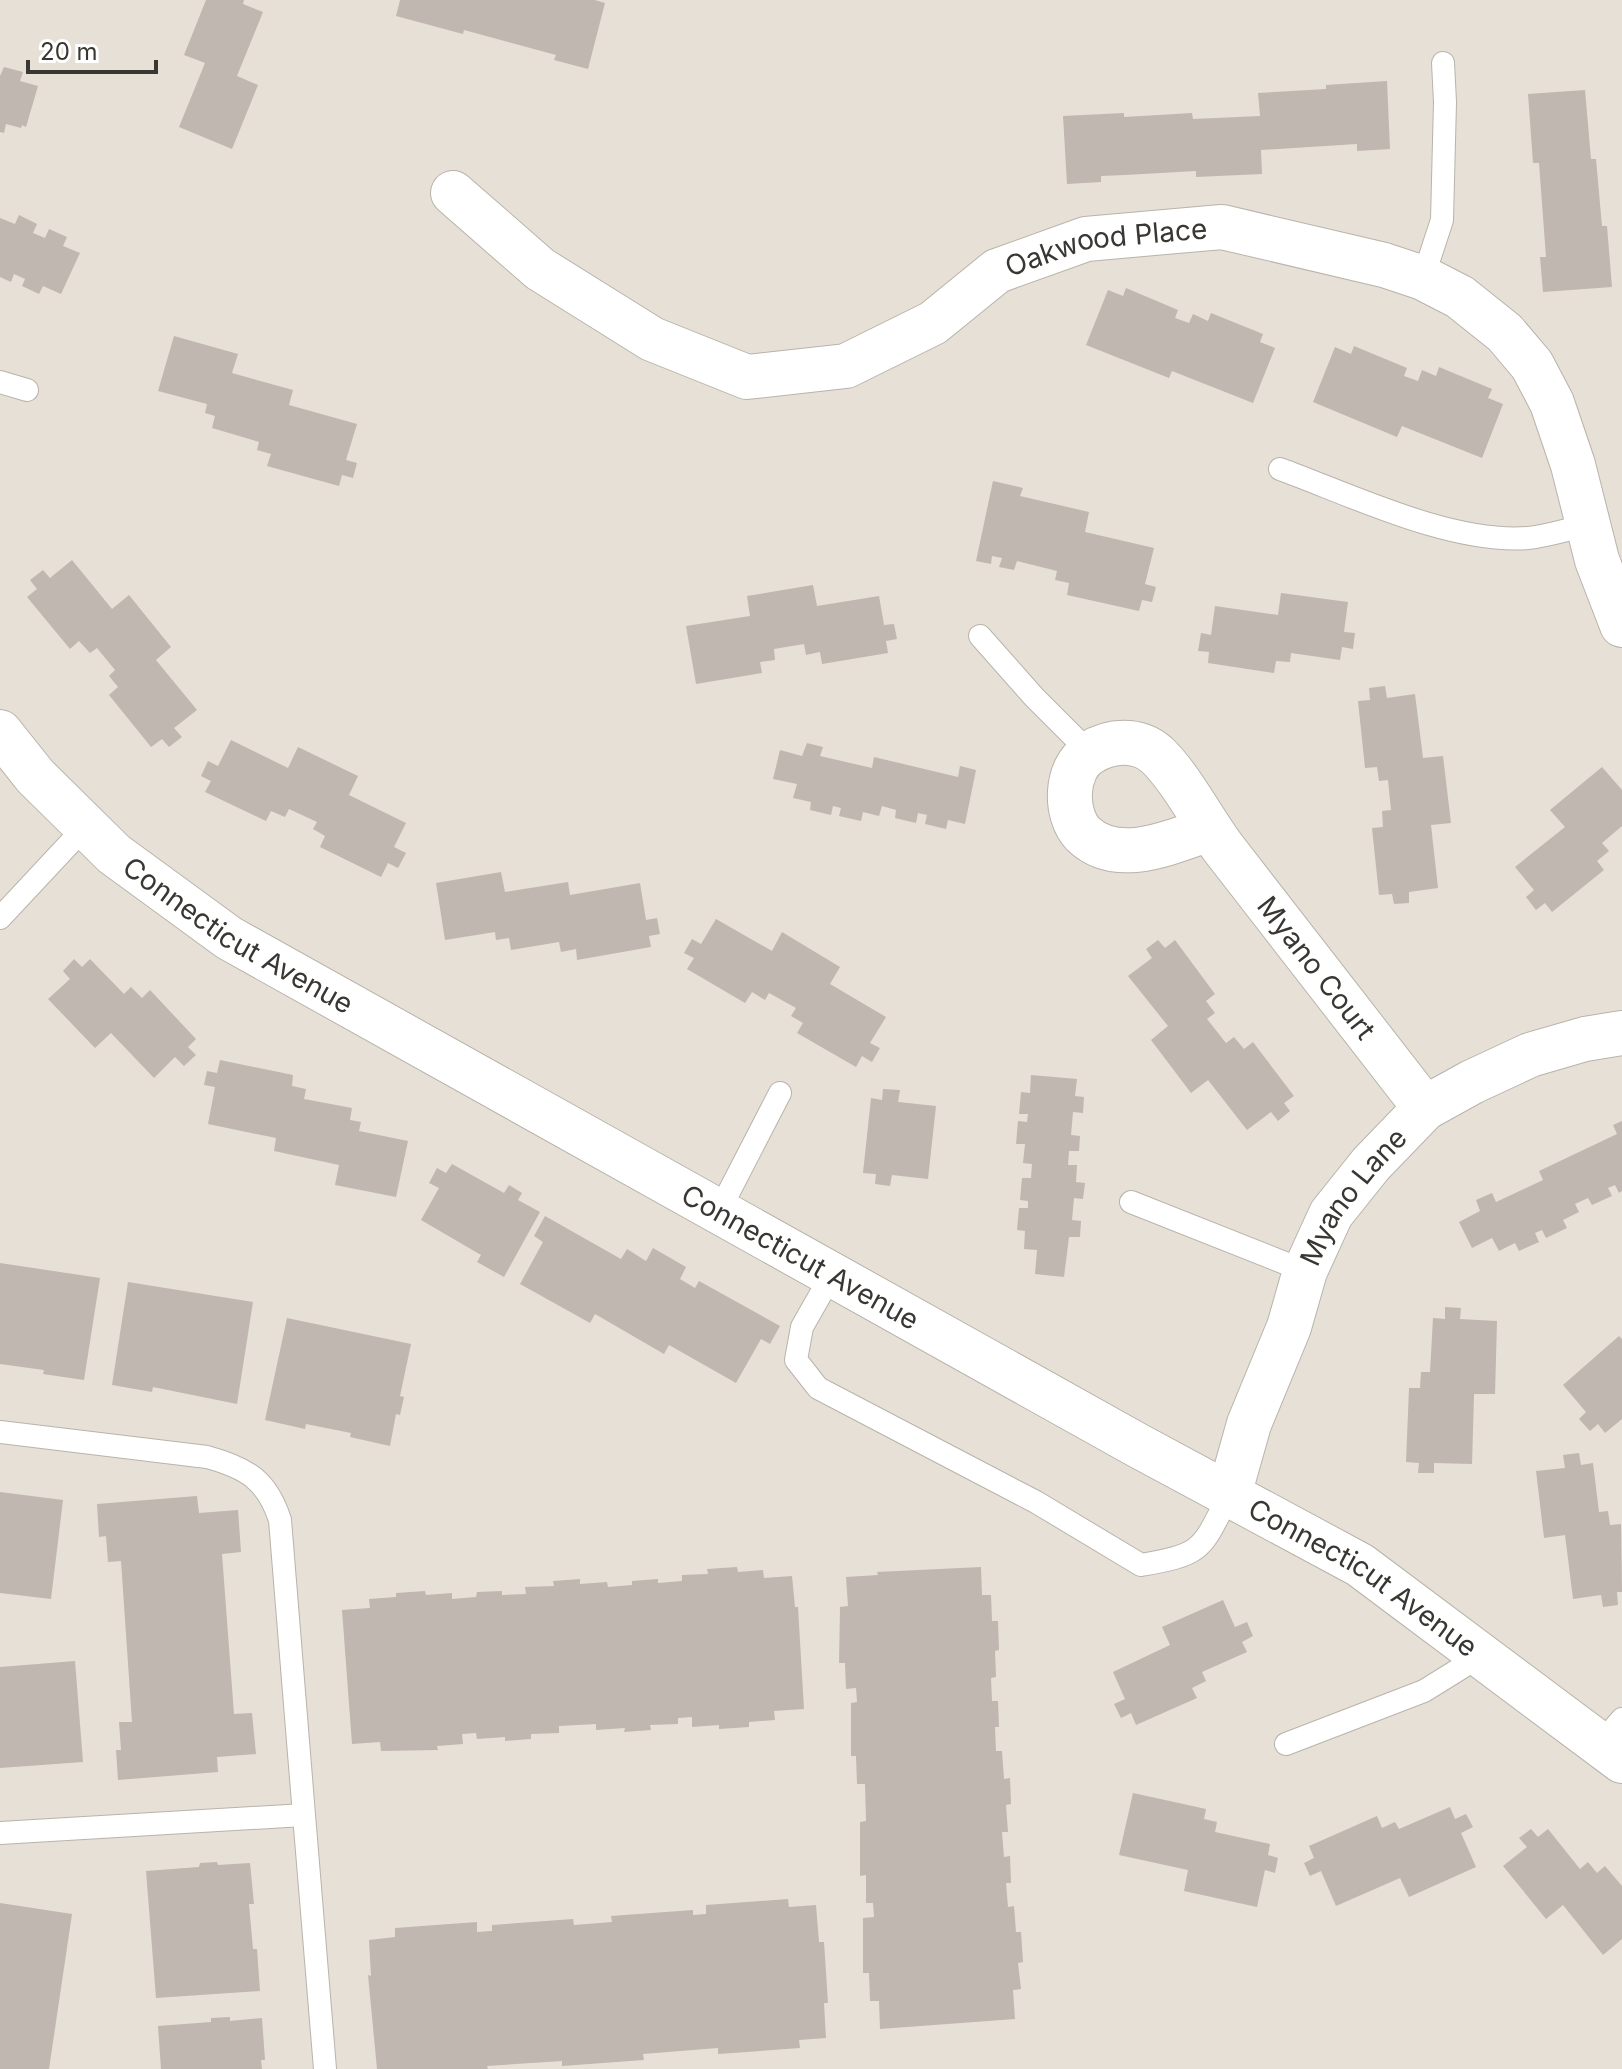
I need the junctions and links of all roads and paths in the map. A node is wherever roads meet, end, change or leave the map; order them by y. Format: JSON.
{"nodes":[{"id":1,"x":1443,"y":63,"type":"dead end"},
{"id":2,"x":453,"y":193,"type":"dead end"},
{"id":3,"x":1423,"y":278,"type":"junction"},
{"id":4,"x":0,"y":382,"type":"edge"},
{"id":5,"x":27,"y":390,"type":"dead end"},
{"id":6,"x":1280,"y":469,"type":"dead end"},
{"id":7,"x":1588,"y":525,"type":"junction"},
{"id":8,"x":1622,"y":625,"type":"edge"},
{"id":9,"x":980,"y":636,"type":"dead end"},
{"id":10,"x":0,"y":732,"type":"edge"},
{"id":11,"x":1090,"y":753,"type":"junction"},
{"id":12,"x":86,"y":826,"type":"junction"},
{"id":13,"x":1209,"y":829,"type":"junction"},
{"id":14,"x":0,"y":918,"type":"edge"},
{"id":15,"x":1622,"y":1033,"type":"edge"},
{"id":16,"x":780,"y":1093,"type":"dead end"},
{"id":17,"x":1425,"y":1108,"type":"junction"},
{"id":18,"x":1131,"y":1202,"type":"dead end"},
{"id":19,"x":718,"y":1213,"type":"junction"},
{"id":20,"x":1305,"y":1271,"type":"junction"},
{"id":21,"x":831,"y":1276,"type":"junction"},
{"id":22,"x":0,"y":1432,"type":"edge"},
{"id":23,"x":1229,"y":1495,"type":"junction"},
{"id":24,"x":1482,"y":1655,"type":"junction"},
{"id":25,"x":1615,"y":1741,"type":"edge"},
{"id":26,"x":1286,"y":1744,"type":"dead end"},
{"id":27,"x":304,"y":1815,"type":"junction"},
{"id":28,"x":0,"y":1833,"type":"edge"},
{"id":29,"x":325,"y":2069,"type":"edge"}],
"edges":[{"from":1,"to":3,"type":"lane"},
{"from":2,"to":3,"type":"street","name":"Oakwood Place"},
{"from":3,"to":7,"type":"street","name":"Oakwood Place"},
{"from":4,"to":5,"type":"lane"},
{"from":6,"to":7,"type":"lane"},
{"from":7,"to":8,"type":"street","name":"Oakwood Place"},
{"from":9,"to":11,"type":"lane"},
{"from":10,"to":12,"type":"street","name":"Connecticut Avenue"},
{"from":11,"to":13,"type":"street","name":"Myano Court"},
{"from":11,"to":13,"type":"street"},
{"from":12,"to":14,"type":"lane"},
{"from":12,"to":19,"type":"street","name":"Connecticut Avenue"},
{"from":13,"to":17,"type":"street","name":"Myano Court"},
{"from":15,"to":17,"type":"street","name":"Myano Lane"},
{"from":16,"to":19,"type":"lane"},
{"from":17,"to":20,"type":"street","name":"Myano Lane"},
{"from":18,"to":20,"type":"lane"},
{"from":19,"to":21,"type":"street","name":"Connecticut Avenue"},
{"from":20,"to":23,"type":"street","name":"Myano Lane"},
{"from":21,"to":23,"type":"street","name":"Connecticut Avenue"},
{"from":21,"to":23,"type":"lane"},
{"from":22,"to":27,"type":"lane"},
{"from":23,"to":24,"type":"street","name":"Connecticut Avenue"},
{"from":24,"to":25,"type":"street","name":"Connecticut Avenue"},
{"from":24,"to":26,"type":"lane"},
{"from":27,"to":28,"type":"lane"},
{"from":27,"to":29,"type":"lane"}]}
